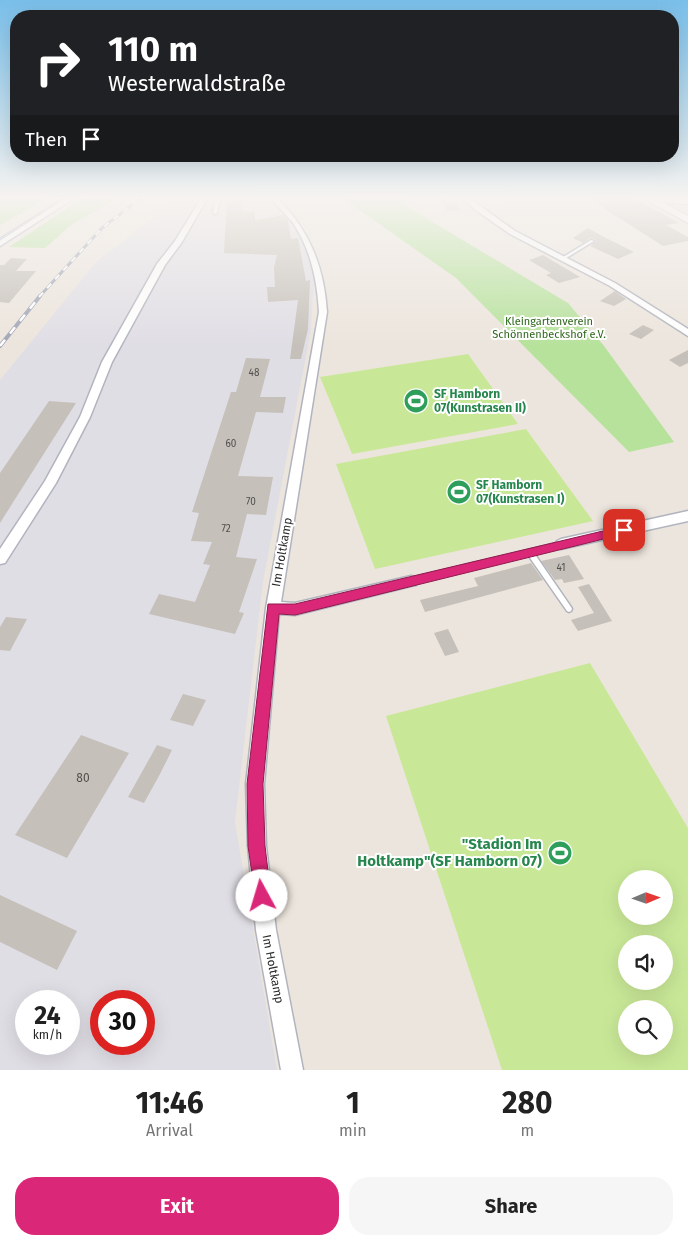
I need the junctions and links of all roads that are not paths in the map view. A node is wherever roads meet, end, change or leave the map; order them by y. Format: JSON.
{"nodes":[{"id":1,"x":174,"y":247,"type":"edge"},
{"id":2,"x":311,"y":247,"type":"edge"},
{"id":3,"x":541,"y":247,"type":"edge"},
{"id":4,"x":581,"y":247,"type":"edge"},
{"id":5,"x":562,"y":259,"type":"junction"},
{"id":6,"x":688,"y":333,"type":"edge"},
{"id":7,"x":688,"y":516,"type":"edge"},
{"id":8,"x":561,"y":544,"type":"joint"},
{"id":9,"x":530,"y":552,"type":"junction"},
{"id":10,"x":0,"y":559,"type":"edge"},
{"id":11,"x":410,"y":581,"type":"joint"},
{"id":12,"x":273,"y":608,"type":"junction"},
{"id":13,"x":569,"y":610,"type":"dead end"},
{"id":14,"x":292,"y":1070,"type":"edge"}],
"edges":[{"from":1,"to":10,"type":"street"},
{"from":2,"to":12,"type":"street","name":"Im Holtkamp"},
{"from":3,"to":5,"type":"street"},
{"from":4,"to":5,"type":"lane"},
{"from":5,"to":6,"type":"street"},
{"from":7,"to":8,"type":"street"},
{"from":8,"to":9,"type":"lane"},
{"from":9,"to":11,"type":"lane"},
{"from":9,"to":13,"type":"lane"},
{"from":11,"to":12,"type":"street"},
{"from":12,"to":14,"type":"street","name":"Im Holtkamp"}]}
